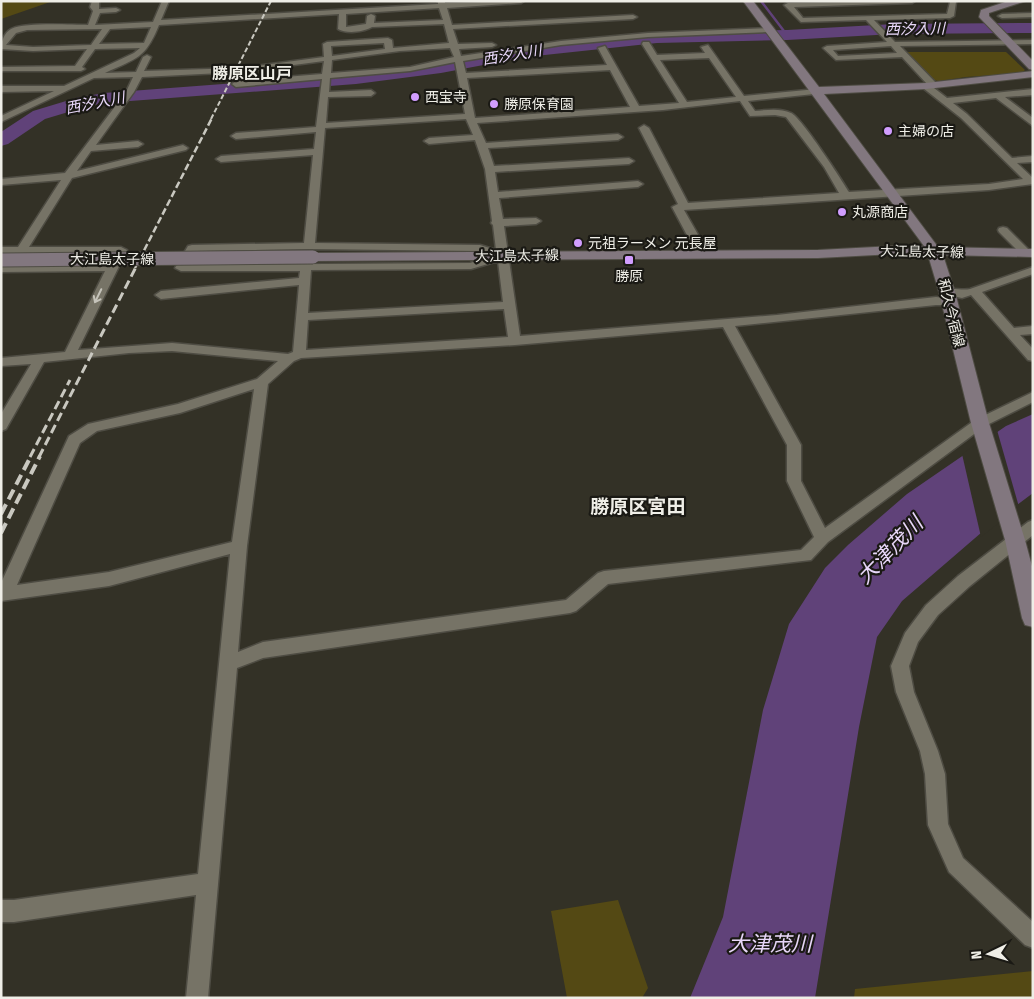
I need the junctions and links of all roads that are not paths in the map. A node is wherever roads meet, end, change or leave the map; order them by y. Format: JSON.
{"nodes":[{"id":1,"x":96,"y":1,"type":"edge"},
{"id":2,"x":166,"y":1,"type":"edge"},
{"id":3,"x":350,"y":1,"type":"edge"},
{"id":4,"x":521,"y":1,"type":"edge"},
{"id":5,"x":748,"y":1,"type":"edge"},
{"id":6,"x":912,"y":1,"type":"edge"},
{"id":7,"x":944,"y":1,"type":"edge"},
{"id":8,"x":1021,"y":1,"type":"edge"},
{"id":9,"x":851,"y":2,"type":"edge"},
{"id":10,"x":956,"y":2,"type":"edge"},
{"id":11,"x":441,"y":3,"type":"edge"},
{"id":12,"x":422,"y":4,"type":"edge"},
{"id":13,"x":401,"y":5,"type":"edge"},
{"id":14,"x":116,"y":10,"type":"dead end"},
{"id":15,"x":347,"y":10,"type":"junction"},
{"id":16,"x":371,"y":10,"type":"junction"},
{"id":17,"x":97,"y":11,"type":"junction"},
{"id":18,"x":1033,"y":14,"type":"edge"},
{"id":19,"x":1002,"y":16,"type":"dead end"},
{"id":20,"x":632,"y":17,"type":"dead end"},
{"id":21,"x":64,"y":18,"type":"dead end"},
{"id":22,"x":868,"y":18,"type":"junction"},
{"id":23,"x":156,"y":24,"type":"junction"},
{"id":24,"x":447,"y":24,"type":"junction"},
{"id":25,"x":370,"y":25,"type":"junction"},
{"id":26,"x":91,"y":26,"type":"junction"},
{"id":27,"x":108,"y":27,"type":"junction"},
{"id":28,"x":354,"y":28,"type":"junction"},
{"id":29,"x":57,"y":30,"type":"junction"},
{"id":30,"x":772,"y":33,"type":"junction"},
{"id":31,"x":72,"y":39,"type":"dead end"},
{"id":32,"x":1033,"y":42,"type":"edge"},
{"id":33,"x":345,"y":43,"type":"junction"},
{"id":34,"x":1008,"y":43,"type":"junction"},
{"id":35,"x":646,"y":44,"type":"dead end"},
{"id":36,"x":893,"y":44,"type":"junction"},
{"id":37,"x":148,"y":45,"type":"junction"},
{"id":38,"x":552,"y":45,"type":"junction"},
{"id":39,"x":454,"y":46,"type":"junction"},
{"id":40,"x":94,"y":47,"type":"junction"},
{"id":41,"x":705,"y":47,"type":"dead end"},
{"id":42,"x":2,"y":48,"type":"edge"},
{"id":43,"x":65,"y":48,"type":"junction"},
{"id":44,"x":602,"y":48,"type":"dead end"},
{"id":45,"x":389,"y":50,"type":"junction"},
{"id":46,"x":712,"y":55,"type":"junction"},
{"id":47,"x":904,"y":55,"type":"junction"},
{"id":48,"x":328,"y":58,"type":"junction"},
{"id":49,"x":654,"y":58,"type":"junction"},
{"id":50,"x":457,"y":59,"type":"junction"},
{"id":51,"x":1028,"y":59,"type":"edge"},
{"id":52,"x":508,"y":60,"type":"dead end"},
{"id":53,"x":128,"y":61,"type":"junction"},
{"id":54,"x":145,"y":61,"type":"junction"},
{"id":55,"x":499,"y":62,"type":"dead end"},
{"id":56,"x":560,"y":62,"type":"dead end"},
{"id":57,"x":153,"y":64,"type":"dead end"},
{"id":58,"x":1,"y":66,"type":"edge"},
{"id":59,"x":480,"y":66,"type":"dead end"},
{"id":60,"x":613,"y":67,"type":"junction"},
{"id":61,"x":1033,"y":67,"type":"edge"},
{"id":62,"x":111,"y":68,"type":"junction"},
{"id":63,"x":11,"y":69,"type":"junction"},
{"id":64,"x":79,"y":69,"type":"junction"},
{"id":65,"x":564,"y":70,"type":"junction"},
{"id":66,"x":1033,"y":74,"type":"edge"},
{"id":67,"x":139,"y":75,"type":"junction"},
{"id":68,"x":1,"y":76,"type":"edge"},
{"id":69,"x":94,"y":76,"type":"junction"},
{"id":70,"x":465,"y":79,"type":"junction"},
{"id":71,"x":236,"y":84,"type":"dead end"},
{"id":72,"x":324,"y":86,"type":"junction"},
{"id":73,"x":930,"y":86,"type":"junction"},
{"id":74,"x":69,"y":88,"type":"junction"},
{"id":75,"x":1,"y":89,"type":"edge"},
{"id":76,"x":814,"y":91,"type":"junction"},
{"id":77,"x":1033,"y":92,"type":"edge"},
{"id":78,"x":371,"y":93,"type":"dead end"},
{"id":79,"x":998,"y":96,"type":"junction"},
{"id":80,"x":744,"y":99,"type":"junction"},
{"id":81,"x":944,"y":101,"type":"junction"},
{"id":82,"x":685,"y":105,"type":"junction"},
{"id":83,"x":636,"y":109,"type":"junction"},
{"id":84,"x":470,"y":118,"type":"junction"},
{"id":85,"x":1,"y":119,"type":"edge"},
{"id":86,"x":1033,"y":122,"type":"edge"},
{"id":87,"x":320,"y":128,"type":"junction"},
{"id":88,"x":644,"y":128,"type":"dead end"},
{"id":89,"x":236,"y":136,"type":"dead end"},
{"id":90,"x":477,"y":137,"type":"junction"},
{"id":91,"x":618,"y":137,"type":"dead end"},
{"id":92,"x":429,"y":141,"type":"dead end"},
{"id":93,"x":138,"y":144,"type":"dead end"},
{"id":94,"x":483,"y":146,"type":"junction"},
{"id":95,"x":91,"y":148,"type":"junction"},
{"id":96,"x":183,"y":148,"type":"dead end"},
{"id":97,"x":318,"y":152,"type":"junction"},
{"id":98,"x":585,"y":152,"type":"junction"},
{"id":99,"x":221,"y":159,"type":"dead end"},
{"id":100,"x":1033,"y":159,"type":"edge"},
{"id":101,"x":629,"y":161,"type":"dead end"},
{"id":102,"x":1010,"y":161,"type":"junction"},
{"id":103,"x":490,"y":169,"type":"junction"},
{"id":104,"x":68,"y":176,"type":"junction"},
{"id":105,"x":1032,"y":181,"type":"edge"},
{"id":106,"x":1,"y":182,"type":"edge"},
{"id":107,"x":638,"y":184,"type":"dead end"},
{"id":108,"x":893,"y":194,"type":"junction"},
{"id":109,"x":493,"y":195,"type":"junction"},
{"id":110,"x":846,"y":196,"type":"junction"},
{"id":111,"x":684,"y":205,"type":"junction"},
{"id":112,"x":536,"y":221,"type":"dead end"},
{"id":113,"x":496,"y":223,"type":"junction"},
{"id":114,"x":1003,"y":230,"type":"dead end"},
{"id":115,"x":1,"y":250,"type":"edge"},
{"id":116,"x":21,"y":250,"type":"junction"},
{"id":117,"x":934,"y":252,"type":"junction"},
{"id":118,"x":1029,"y":253,"type":"edge"},
{"id":119,"x":703,"y":254,"type":"junction"},
{"id":120,"x":503,"y":256,"type":"junction"},
{"id":121,"x":1,"y":260,"type":"edge"},
{"id":122,"x":308,"y":263,"type":"junction"},
{"id":123,"x":112,"y":268,"type":"junction"},
{"id":124,"x":1,"y":269,"type":"edge"},
{"id":125,"x":1033,"y":270,"type":"edge"},
{"id":126,"x":974,"y":291,"type":"junction"},
{"id":127,"x":161,"y":295,"type":"dead end"},
{"id":128,"x":948,"y":297,"type":"junction"},
{"id":129,"x":510,"y":305,"type":"junction"},
{"id":130,"x":302,"y":317,"type":"junction"},
{"id":131,"x":727,"y":324,"type":"junction"},
{"id":132,"x":1033,"y":330,"type":"edge"},
{"id":133,"x":1011,"y":332,"type":"junction"},
{"id":134,"x":515,"y":341,"type":"junction"},
{"id":135,"x":69,"y":356,"type":"junction"},
{"id":136,"x":294,"y":356,"type":"junction"},
{"id":137,"x":1033,"y":357,"type":"edge"},
{"id":138,"x":40,"y":360,"type":"junction"},
{"id":139,"x":1,"y":362,"type":"edge"},
{"id":140,"x":262,"y":382,"type":"junction"},
{"id":141,"x":1033,"y":396,"type":"edge"},
{"id":142,"x":980,"y":423,"type":"junction"},
{"id":143,"x":2,"y":424,"type":"edge"},
{"id":144,"x":1033,"y":526,"type":"edge"},
{"id":145,"x":822,"y":538,"type":"junction"},
{"id":146,"x":1014,"y":540,"type":"junction"},
{"id":147,"x":239,"y":546,"type":"junction"},
{"id":148,"x":3,"y":594,"type":"edge"},
{"id":149,"x":1033,"y":618,"type":"edge"},
{"id":150,"x":228,"y":663,"type":"junction"},
{"id":151,"x":207,"y":883,"type":"junction"},
{"id":152,"x":1,"y":911,"type":"edge"},
{"id":153,"x":1033,"y":937,"type":"edge"},
{"id":154,"x":198,"y":998,"type":"edge"}],
"edges":[{"from":1,"to":17,"type":"street"},
{"from":2,"to":23,"type":"street"},
{"from":3,"to":15,"type":"street"},
{"from":4,"to":11,"type":"street"},
{"from":5,"to":30,"type":"main road","name":"和久今宿線"},
{"from":6,"to":9,"type":"street"},
{"from":7,"to":10,"type":"street"},
{"from":8,"to":34,"type":"main road"},
{"from":9,"to":22,"type":"street"},
{"from":10,"to":22,"type":"street"},
{"from":11,"to":12,"type":"street"},
{"from":11,"to":24,"type":"street"},
{"from":12,"to":13,"type":"street"},
{"from":13,"to":16,"type":"street"},
{"from":14,"to":17,"type":"street"},
{"from":15,"to":16,"type":"street"},
{"from":15,"to":23,"type":"street"},
{"from":15,"to":28,"type":"street"},
{"from":16,"to":25,"type":"street"},
{"from":17,"to":26,"type":"street"},
{"from":18,"to":19,"type":"street"},
{"from":20,"to":24,"type":"street"},
{"from":21,"to":29,"type":"street"},
{"from":22,"to":36,"type":"street"},
{"from":23,"to":27,"type":"street"},
{"from":23,"to":37,"type":"street"},
{"from":24,"to":25,"type":"street"},
{"from":24,"to":39,"type":"street"},
{"from":25,"to":28,"type":"street"},
{"from":26,"to":27,"type":"street"},
{"from":26,"to":29,"type":"street"},
{"from":27,"to":40,"type":"street"},
{"from":28,"to":33,"type":"street"},
{"from":29,"to":42,"type":"street"},
{"from":30,"to":38,"type":"street"},
{"from":30,"to":76,"type":"main road","name":"和久今宿線"},
{"from":31,"to":43,"type":"street"},
{"from":32,"to":34,"type":"street"},
{"from":33,"to":45,"type":"street"},
{"from":33,"to":48,"type":"street"},
{"from":34,"to":36,"type":"street"},
{"from":34,"to":51,"type":"main road"},
{"from":35,"to":49,"type":"street"},
{"from":36,"to":47,"type":"street"},
{"from":36,"to":47,"type":"street"},
{"from":37,"to":40,"type":"street"},
{"from":37,"to":53,"type":"street"},
{"from":38,"to":39,"type":"street"},
{"from":38,"to":50,"type":"street"},
{"from":39,"to":45,"type":"street"},
{"from":39,"to":50,"type":"street"},
{"from":40,"to":43,"type":"street"},
{"from":40,"to":64,"type":"street"},
{"from":41,"to":46,"type":"street"},
{"from":42,"to":43,"type":"street"},
{"from":44,"to":60,"type":"street"},
{"from":45,"to":48,"type":"street"},
{"from":46,"to":49,"type":"street"},
{"from":46,"to":80,"type":"street"},
{"from":47,"to":73,"type":"street"},
{"from":48,"to":67,"type":"street"},
{"from":48,"to":72,"type":"street"},
{"from":49,"to":82,"type":"street"},
{"from":50,"to":70,"type":"street"},
{"from":50,"to":72,"type":"street"},
{"from":51,"to":61,"type":"main road"},
{"from":52,"to":55,"type":"street"},
{"from":53,"to":54,"type":"street"},
{"from":53,"to":62,"type":"street"},
{"from":54,"to":57,"type":"street"},
{"from":54,"to":67,"type":"street"},
{"from":56,"to":65,"type":"street"},
{"from":58,"to":63,"type":"street"},
{"from":59,"to":70,"type":"street"},
{"from":60,"to":65,"type":"street"},
{"from":60,"to":83,"type":"street"},
{"from":62,"to":64,"type":"street"},
{"from":62,"to":69,"type":"street"},
{"from":63,"to":64,"type":"street"},
{"from":63,"to":68,"type":"street"},
{"from":64,"to":74,"type":"street"},
{"from":65,"to":70,"type":"street"},
{"from":66,"to":73,"type":"main road"},
{"from":67,"to":69,"type":"street"},
{"from":67,"to":95,"type":"street"},
{"from":69,"to":74,"type":"street"},
{"from":70,"to":84,"type":"street"},
{"from":71,"to":72,"type":"street"},
{"from":72,"to":78,"type":"street"},
{"from":72,"to":87,"type":"street"},
{"from":73,"to":76,"type":"main road"},
{"from":73,"to":81,"type":"street"},
{"from":74,"to":75,"type":"street"},
{"from":74,"to":85,"type":"street"},
{"from":76,"to":80,"type":"street"},
{"from":76,"to":108,"type":"main road","name":"和久今宿線"},
{"from":77,"to":79,"type":"street"},
{"from":79,"to":81,"type":"street"},
{"from":79,"to":86,"type":"street"},
{"from":80,"to":82,"type":"street"},
{"from":80,"to":110,"type":"street"},
{"from":81,"to":102,"type":"street"},
{"from":82,"to":83,"type":"street"},
{"from":83,"to":84,"type":"street"},
{"from":84,"to":87,"type":"street"},
{"from":84,"to":90,"type":"street"},
{"from":87,"to":89,"type":"street"},
{"from":87,"to":97,"type":"street"},
{"from":88,"to":111,"type":"street"},
{"from":90,"to":92,"type":"street"},
{"from":90,"to":94,"type":"street"},
{"from":91,"to":98,"type":"street"},
{"from":93,"to":95,"type":"street"},
{"from":94,"to":98,"type":"street"},
{"from":94,"to":103,"type":"street"},
{"from":95,"to":104,"type":"street"},
{"from":96,"to":104,"type":"street"},
{"from":97,"to":99,"type":"street"},
{"from":97,"to":122,"type":"street"},
{"from":98,"to":101,"type":"street"},
{"from":98,"to":103,"type":"street"},
{"from":100,"to":102,"type":"street"},
{"from":102,"to":105,"type":"street"},
{"from":103,"to":109,"type":"street"},
{"from":104,"to":106,"type":"street"},
{"from":104,"to":116,"type":"street"},
{"from":105,"to":108,"type":"street"},
{"from":107,"to":109,"type":"street"},
{"from":108,"to":110,"type":"street"},
{"from":108,"to":117,"type":"main road","name":"和久今宿線"},
{"from":109,"to":113,"type":"street"},
{"from":110,"to":111,"type":"street"},
{"from":111,"to":119,"type":"street"},
{"from":112,"to":113,"type":"street"},
{"from":113,"to":120,"type":"street"},
{"from":114,"to":118,"type":"street"},
{"from":115,"to":116,"type":"street"},
{"from":116,"to":123,"type":"street"},
{"from":117,"to":118,"type":"main road","name":"大江島太子線"},
{"from":117,"to":119,"type":"main road","name":"大江島太子線"},
{"from":117,"to":128,"type":"main road","name":"和久今宿線"},
{"from":119,"to":120,"type":"main road","name":"大江島太子線"},
{"from":120,"to":122,"type":"main road","name":"大江島太子線"},
{"from":120,"to":129,"type":"street"},
{"from":121,"to":122,"type":"main road","name":"大江島太子線","bridge":true},
{"from":122,"to":122,"type":"street"},
{"from":122,"to":127,"type":"street"},
{"from":122,"to":130,"type":"street"},
{"from":123,"to":124,"type":"street"},
{"from":123,"to":135,"type":"street","one_way":true},
{"from":125,"to":126,"type":"street"},
{"from":126,"to":128,"type":"street"},
{"from":126,"to":133,"type":"street"},
{"from":128,"to":131,"type":"street"},
{"from":128,"to":142,"type":"main road","name":"和久今宿線"},
{"from":129,"to":130,"type":"street"},
{"from":129,"to":134,"type":"street"},
{"from":130,"to":136,"type":"street"},
{"from":131,"to":134,"type":"street"},
{"from":131,"to":145,"type":"street"},
{"from":132,"to":133,"type":"street"},
{"from":133,"to":137,"type":"street"},
{"from":134,"to":136,"type":"street"},
{"from":135,"to":136,"type":"street"},
{"from":135,"to":138,"type":"street"},
{"from":136,"to":140,"type":"street"},
{"from":138,"to":139,"type":"street"},
{"from":138,"to":143,"type":"street"},
{"from":140,"to":147,"type":"street"},
{"from":140,"to":148,"type":"street"},
{"from":141,"to":142,"type":"street"},
{"from":142,"to":145,"type":"street"},
{"from":142,"to":146,"type":"main road","name":"和久今宿線"},
{"from":144,"to":146,"type":"street"},
{"from":145,"to":150,"type":"street"},
{"from":146,"to":149,"type":"main road","name":"和久今宿線"},
{"from":146,"to":153,"type":"street"},
{"from":147,"to":148,"type":"street"},
{"from":147,"to":150,"type":"street"},
{"from":150,"to":151,"type":"street"},
{"from":151,"to":152,"type":"street"},
{"from":151,"to":154,"type":"street"}]}
